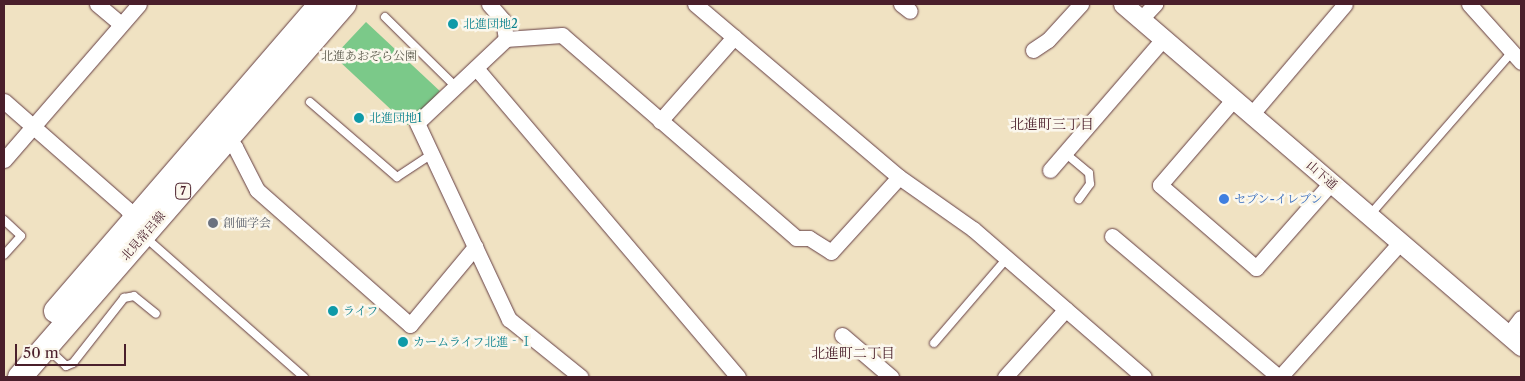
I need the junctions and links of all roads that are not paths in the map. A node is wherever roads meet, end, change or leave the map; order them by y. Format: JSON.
{"nodes":[{"id":1,"x":98,"y":4,"type":"edge"},
{"id":2,"x":139,"y":4,"type":"edge"},
{"id":3,"x":321,"y":4,"type":"edge"},
{"id":4,"x":344,"y":4,"type":"edge"},
{"id":5,"x":489,"y":4,"type":"edge"},
{"id":6,"x":695,"y":4,"type":"edge"},
{"id":7,"x":1081,"y":4,"type":"edge"},
{"id":8,"x":1123,"y":4,"type":"edge"},
{"id":9,"x":1155,"y":4,"type":"edge"},
{"id":10,"x":1469,"y":4,"type":"edge"},
{"id":11,"x":1341,"y":5,"type":"edge"},
{"id":12,"x":385,"y":17,"type":"dead end"},
{"id":13,"x":1141,"y":20,"type":"junction"},
{"id":14,"x":121,"y":24,"type":"junction"},
{"id":15,"x":734,"y":37,"type":"junction"},
{"id":16,"x":506,"y":39,"type":"junction"},
{"id":17,"x":1162,"y":39,"type":"junction"},
{"id":18,"x":1033,"y":50,"type":"dead end"},
{"id":19,"x":1516,"y":57,"type":"edge"},
{"id":20,"x":476,"y":68,"type":"junction"},
{"id":21,"x":456,"y":87,"type":"junction"},
{"id":22,"x":1233,"y":100,"type":"junction"},
{"id":23,"x":4,"y":101,"type":"edge"},
{"id":24,"x":310,"y":102,"type":"dead end"},
{"id":25,"x":1251,"y":115,"type":"junction"},
{"id":26,"x":660,"y":120,"type":"junction"},
{"id":27,"x":33,"y":126,"type":"junction"},
{"id":28,"x":222,"y":132,"type":"junction"},
{"id":29,"x":1065,"y":153,"type":"junction"},
{"id":30,"x":432,"y":154,"type":"junction"},
{"id":31,"x":4,"y":160,"type":"edge"},
{"id":32,"x":1050,"y":170,"type":"dead end"},
{"id":33,"x":899,"y":177,"type":"junction"},
{"id":34,"x":1331,"y":183,"type":"junction"},
{"id":35,"x":1079,"y":198,"type":"dead end"},
{"id":36,"x":1369,"y":216,"type":"junction"},
{"id":37,"x":4,"y":220,"type":"edge"},
{"id":38,"x":139,"y":228,"type":"junction"},
{"id":39,"x":1112,"y":236,"type":"dead end"},
{"id":40,"x":1400,"y":243,"type":"junction"},
{"id":41,"x":475,"y":247,"type":"junction"},
{"id":42,"x":4,"y":255,"type":"edge"},
{"id":43,"x":1007,"y":258,"type":"junction"},
{"id":44,"x":1066,"y":309,"type":"junction"},
{"id":45,"x":156,"y":314,"type":"dead end"},
{"id":46,"x":1521,"y":318,"type":"edge"},
{"id":47,"x":842,"y":335,"type":"dead end"},
{"id":48,"x":1515,"y":340,"type":"edge"},
{"id":49,"x":934,"y":343,"type":"dead end"},
{"id":50,"x":46,"y":347,"type":"junction"},
{"id":51,"x":4,"y":371,"type":"edge"},
{"id":52,"x":20,"y":377,"type":"edge"},
{"id":53,"x":304,"y":377,"type":"edge"},
{"id":54,"x":581,"y":377,"type":"edge"},
{"id":55,"x":738,"y":377,"type":"edge"},
{"id":56,"x":891,"y":377,"type":"edge"},
{"id":57,"x":1005,"y":377,"type":"edge"},
{"id":58,"x":1144,"y":377,"type":"edge"},
{"id":59,"x":1280,"y":377,"type":"edge"}],
"edges":[{"from":1,"to":14,"type":"street"},
{"from":2,"to":14,"type":"street"},
{"from":3,"to":28,"type":"main road","name":"北見常呂線","number":"7"},
{"from":4,"to":28,"type":"main road","name":"北見常呂線","number":"7"},
{"from":5,"to":16,"type":"street"},
{"from":6,"to":15,"type":"street"},
{"from":7,"to":18,"type":"street"},
{"from":8,"to":13,"type":"street","name":"山下通"},
{"from":9,"to":13,"type":"street"},
{"from":10,"to":19,"type":"street"},
{"from":11,"to":25,"type":"street"},
{"from":12,"to":21,"type":"lane"},
{"from":13,"to":17,"type":"street","name":"山下通"},
{"from":14,"to":27,"type":"street"},
{"from":15,"to":26,"type":"street"},
{"from":15,"to":33,"type":"street"},
{"from":16,"to":20,"type":"street"},
{"from":16,"to":26,"type":"street"},
{"from":17,"to":22,"type":"street","name":"山下通"},
{"from":17,"to":29,"type":"street"},
{"from":19,"to":36,"type":"lane"},
{"from":20,"to":21,"type":"street"},
{"from":20,"to":55,"type":"street"},
{"from":21,"to":30,"type":"street"},
{"from":22,"to":25,"type":"street","name":"山下通"},
{"from":22,"to":34,"type":"street"},
{"from":23,"to":27,"type":"street"},
{"from":24,"to":30,"type":"lane"},
{"from":25,"to":34,"type":"street","name":"山下通"},
{"from":26,"to":33,"type":"street"},
{"from":27,"to":31,"type":"street"},
{"from":27,"to":38,"type":"street"},
{"from":28,"to":38,"type":"main road","name":"北見常呂線","number":"7"},
{"from":28,"to":41,"type":"street"},
{"from":29,"to":32,"type":"street"},
{"from":29,"to":35,"type":"lane"},
{"from":30,"to":41,"type":"street"},
{"from":33,"to":43,"type":"street"},
{"from":34,"to":36,"type":"street","name":"山下通"},
{"from":36,"to":40,"type":"street","name":"山下通"},
{"from":37,"to":42,"type":"lane"},
{"from":38,"to":50,"type":"main road","name":"北見常呂線","number":"7"},
{"from":38,"to":51,"type":"main road","name":"北見常呂線","number":"7"},
{"from":38,"to":53,"type":"lane"},
{"from":39,"to":59,"type":"street"},
{"from":40,"to":48,"type":"street","name":"山下通"},
{"from":40,"to":59,"type":"street"},
{"from":41,"to":54,"type":"street"},
{"from":43,"to":44,"type":"street"},
{"from":43,"to":49,"type":"lane"},
{"from":44,"to":57,"type":"street"},
{"from":44,"to":58,"type":"street"},
{"from":45,"to":50,"type":"lane"},
{"from":46,"to":48,"type":"street"},
{"from":47,"to":56,"type":"street"},
{"from":50,"to":52,"type":"main road","name":"北見常呂線","number":"7"}]}
